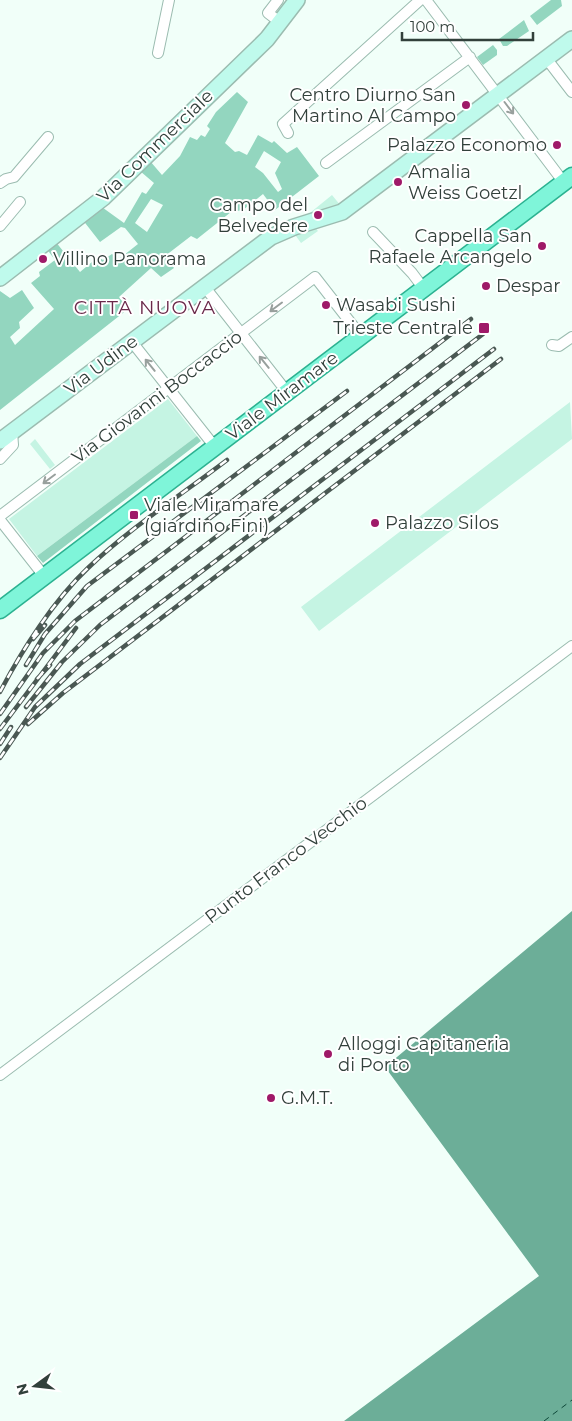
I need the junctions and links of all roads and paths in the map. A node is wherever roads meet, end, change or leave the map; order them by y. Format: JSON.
{"nodes":[{"id":1,"x":169,"y":0,"type":"edge"},
{"id":2,"x":278,"y":0,"type":"edge"},
{"id":3,"x":297,"y":0,"type":"edge"},
{"id":4,"x":420,"y":0,"type":"edge"},
{"id":5,"x":426,"y":0,"type":"edge"},
{"id":6,"x":280,"y":23,"type":"junction"},
{"id":7,"x":572,"y":39,"type":"edge"},
{"id":8,"x":158,"y":54,"type":"dead end"},
{"id":9,"x":470,"y":57,"type":"junction"},
{"id":10,"x":546,"y":58,"type":"junction"},
{"id":11,"x":572,"y":92,"type":"edge"},
{"id":12,"x":498,"y":94,"type":"junction"},
{"id":13,"x":288,"y":133,"type":"dead end"},
{"id":14,"x":48,"y":137,"type":"dead end"},
{"id":15,"x":326,"y":163,"type":"dead end"},
{"id":16,"x":570,"y":181,"type":"edge"},
{"id":17,"x":0,"y":184,"type":"edge"},
{"id":18,"x":20,"y":202,"type":"dead end"},
{"id":19,"x":0,"y":226,"type":"edge"},
{"id":20,"x":373,"y":232,"type":"dead end"},
{"id":21,"x":0,"y":278,"type":"edge"},
{"id":22,"x":204,"y":286,"type":"junction"},
{"id":23,"x":424,"y":289,"type":"junction"},
{"id":24,"x":241,"y":333,"type":"junction"},
{"id":25,"x":361,"y":336,"type":"junction"},
{"id":26,"x":572,"y":337,"type":"edge"},
{"id":27,"x":132,"y":342,"type":"junction"},
{"id":28,"x":552,"y":345,"type":"dead end"},
{"id":29,"x":169,"y":388,"type":"junction"},
{"id":30,"x":287,"y":392,"type":"junction"},
{"id":31,"x":12,"y":432,"type":"junction"},
{"id":32,"x":0,"y":442,"type":"edge"},
{"id":33,"x":215,"y":447,"type":"junction"},
{"id":34,"x":0,"y":459,"type":"edge"},
{"id":35,"x":0,"y":518,"type":"edge"},
{"id":36,"x":44,"y":576,"type":"junction"},
{"id":37,"x":0,"y":610,"type":"edge"},
{"id":38,"x":572,"y":646,"type":"edge"},
{"id":39,"x":0,"y":1075,"type":"edge"}],
"edges":[{"from":1,"to":8,"type":"street"},
{"from":2,"to":6,"type":"street"},
{"from":3,"to":6,"type":"main road","name":"Via Commerciale"},
{"from":4,"to":13,"type":"street"},
{"from":5,"to":9,"type":"street"},
{"from":6,"to":21,"type":"main road","name":"Via Commerciale"},
{"from":7,"to":10,"type":"main road","name":"Via Udine"},
{"from":9,"to":12,"type":"street"},
{"from":9,"to":15,"type":"street"},
{"from":10,"to":11,"type":"street"},
{"from":10,"to":12,"type":"main road","name":"Via Udine"},
{"from":12,"to":16,"type":"street","one_way":true},
{"from":12,"to":22,"type":"main road","name":"Via Udine"},
{"from":14,"to":17,"type":"street"},
{"from":16,"to":23,"type":"main road","name":"Viale Miramare"},
{"from":18,"to":19,"type":"street"},
{"from":20,"to":23,"type":"street"},
{"from":22,"to":24,"type":"street"},
{"from":22,"to":27,"type":"main road","name":"Via Udine"},
{"from":23,"to":25,"type":"main road","name":"Viale Miramare"},
{"from":25,"to":24,"type":"street","name":"Via Giovanni Boccaccio","one_way":true},
{"from":24,"to":29,"type":"street","name":"Via Giovanni Boccaccio"},
{"from":30,"to":24,"type":"street","one_way":true},
{"from":25,"to":30,"type":"main road","name":"Viale Miramare"},
{"from":26,"to":28,"type":"street"},
{"from":29,"to":27,"type":"street","one_way":true},
{"from":27,"to":31,"type":"main road","name":"Via Udine"},
{"from":29,"to":33,"type":"street"},
{"from":29,"to":35,"type":"street","name":"Via Giovanni Boccaccio","one_way":true},
{"from":30,"to":33,"type":"main road","name":"Viale Miramare"},
{"from":31,"to":32,"type":"main road","name":"Via Udine"},
{"from":31,"to":34,"type":"street"},
{"from":33,"to":36,"type":"main road","name":"Viale Miramare"},
{"from":35,"to":36,"type":"street"},
{"from":36,"to":37,"type":"main road","name":"Viale Miramare"},
{"from":38,"to":39,"type":"street","name":"Punto Franco Vecchio"}]}
